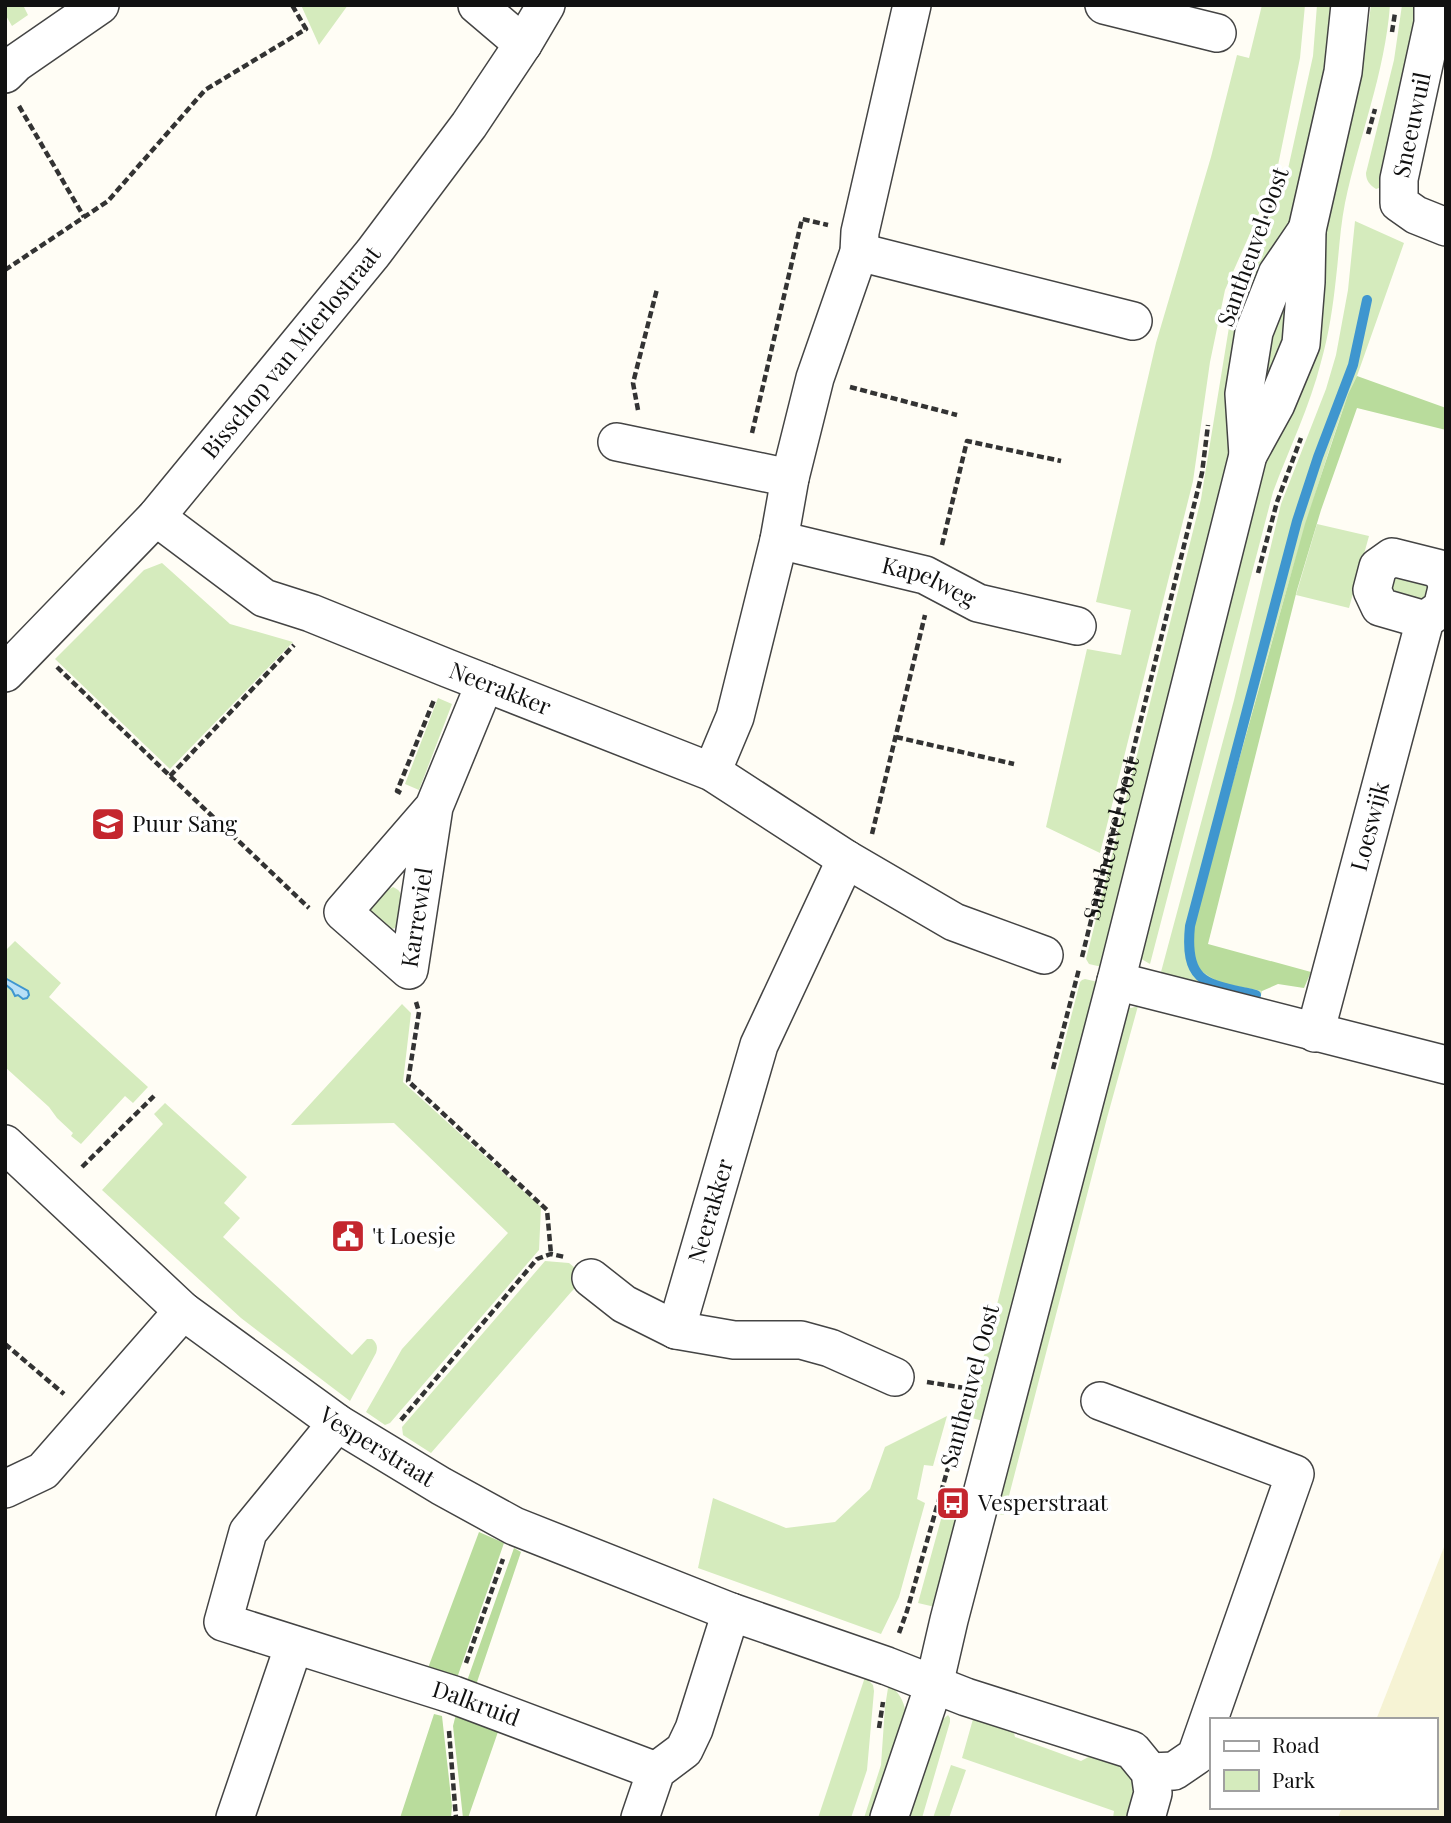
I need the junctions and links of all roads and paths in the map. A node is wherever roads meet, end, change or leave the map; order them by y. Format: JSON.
{"nodes":[{"id":1,"x":100,"y":5,"type":"edge"},
{"id":2,"x":292,"y":5,"type":"edge"},
{"id":3,"x":477,"y":5,"type":"edge"},
{"id":4,"x":546,"y":5,"type":"edge"},
{"id":5,"x":912,"y":5,"type":"edge"},
{"id":6,"x":1104,"y":5,"type":"edge"},
{"id":7,"x":1350,"y":5,"type":"edge"},
{"id":8,"x":1433,"y":5,"type":"edge"},
{"id":9,"x":53,"y":19,"type":"edge"},
{"id":10,"x":1217,"y":33,"type":"dead end"},
{"id":11,"x":523,"y":44,"type":"junction"},
{"id":12,"x":12,"y":89,"type":"edge"},
{"id":13,"x":1278,"y":186,"type":"dead end"},
{"id":14,"x":84,"y":217,"type":"junction"},
{"id":15,"x":1446,"y":227,"type":"edge"},
{"id":16,"x":859,"y":242,"type":"junction"},
{"id":17,"x":1252,"y":245,"type":"dead end"},
{"id":18,"x":5,"y":270,"type":"edge"},
{"id":19,"x":657,"y":289,"type":"dead end"},
{"id":20,"x":1133,"y":321,"type":"dead end"},
{"id":21,"x":815,"y":378,"type":"junction"},
{"id":22,"x":957,"y":415,"type":"dead end"},
{"id":23,"x":1208,"y":418,"type":"dead end"},
{"id":24,"x":624,"y":444,"type":"joint"},
{"id":25,"x":1060,"y":461,"type":"dead end"},
{"id":26,"x":744,"y":468,"type":"junction"},
{"id":27,"x":790,"y":478,"type":"junction"},
{"id":28,"x":156,"y":517,"type":"junction"},
{"id":29,"x":779,"y":540,"type":"junction"},
{"id":30,"x":934,"y":580,"type":"junction"},
{"id":31,"x":1446,"y":581,"type":"edge"},
{"id":32,"x":1435,"y":606,"type":"edge"},
{"id":33,"x":311,"y":613,"type":"junction"},
{"id":34,"x":1077,"y":626,"type":"dead end"},
{"id":35,"x":34,"y":645,"type":"junction"},
{"id":36,"x":5,"y":673,"type":"edge"},
{"id":37,"x":485,"y":683,"type":"junction"},
{"id":38,"x":896,"y":737,"type":"junction"},
{"id":39,"x":1014,"y":764,"type":"dead end"},
{"id":40,"x":712,"y":772,"type":"junction"},
{"id":41,"x":170,"y":776,"type":"junction"},
{"id":42,"x":434,"y":807,"type":"junction"},
{"id":43,"x":855,"y":864,"type":"junction"},
{"id":44,"x":343,"y":912,"type":"junction"},
{"id":45,"x":1044,"y":955,"type":"dead end"},
{"id":46,"x":409,"y":971,"type":"junction"},
{"id":47,"x":1116,"y":981,"type":"junction"},
{"id":48,"x":1315,"y":1033,"type":"junction"},
{"id":49,"x":1446,"y":1066,"type":"edge"},
{"id":50,"x":1052,"y":1075,"type":"dead end"},
{"id":51,"x":154,"y":1096,"type":"dead end"},
{"id":52,"x":5,"y":1144,"type":"edge"},
{"id":53,"x":56,"y":1192,"type":"junction"},
{"id":54,"x":591,"y":1278,"type":"dead end"},
{"id":55,"x":183,"y":1311,"type":"junction"},
{"id":56,"x":676,"y":1330,"type":"junction"},
{"id":57,"x":5,"y":1344,"type":"edge"},
{"id":58,"x":895,"y":1377,"type":"joint"},
{"id":59,"x":974,"y":1377,"type":"dead end"},
{"id":60,"x":971,"y":1389,"type":"junction"},
{"id":61,"x":1100,"y":1401,"type":"dead end"},
{"id":62,"x":967,"y":1402,"type":"dead end"},
{"id":63,"x":91,"y":1417,"type":"junction"},
{"id":64,"x":337,"y":1423,"type":"junction"},
{"id":65,"x":956,"y":1439,"type":"dead end"},
{"id":66,"x":377,"y":1447,"type":"junction"},
{"id":67,"x":5,"y":1489,"type":"edge"},
{"id":68,"x":731,"y":1612,"type":"junction"},
{"id":69,"x":294,"y":1645,"type":"junction"},
{"id":70,"x":887,"y":1666,"type":"junction"},
{"id":71,"x":934,"y":1685,"type":"junction"},
{"id":72,"x":656,"y":1771,"type":"junction"},
{"id":73,"x":1150,"y":1772,"type":"junction"},
{"id":74,"x":235,"y":1818,"type":"edge"},
{"id":75,"x":640,"y":1818,"type":"edge"},
{"id":76,"x":889,"y":1818,"type":"edge"},
{"id":77,"x":1146,"y":1818,"type":"edge"}],
"edges":[{"from":1,"to":9,"type":"street"},
{"from":2,"to":14,"type":"path"},
{"from":3,"to":11,"type":"street"},
{"from":4,"to":11,"type":"street","name":"Bisschop van Mierlostraat"},
{"from":5,"to":16,"type":"street"},
{"from":6,"to":10,"type":"street"},
{"from":7,"to":47,"type":"street","name":"Santheuvel Oost"},
{"from":8,"to":15,"type":"street","name":"Sneeuwuil"},
{"from":9,"to":12,"type":"street"},
{"from":11,"to":28,"type":"street","name":"Bisschop van Mierlostraat"},
{"from":12,"to":14,"type":"path"},
{"from":13,"to":17,"type":"path","name":"Santheuvel Oost"},
{"from":14,"to":18,"type":"path"},
{"from":16,"to":20,"type":"street"},
{"from":16,"to":21,"type":"street"},
{"from":16,"to":26,"type":"path"},
{"from":19,"to":24,"type":"path"},
{"from":21,"to":22,"type":"path"},
{"from":21,"to":27,"type":"street"},
{"from":23,"to":50,"type":"path","name":"Santheuvel Oost"},
{"from":24,"to":26,"type":"street"},
{"from":25,"to":30,"type":"path"},
{"from":26,"to":27,"type":"street"},
{"from":27,"to":29,"type":"street"},
{"from":28,"to":33,"type":"street","name":"Neerakker"},
{"from":28,"to":35,"type":"street","name":"Bisschop van Mierlostraat"},
{"from":29,"to":30,"type":"street","name":"Kapelweg"},
{"from":29,"to":40,"type":"street"},
{"from":30,"to":34,"type":"street","name":"Kapelweg"},
{"from":30,"to":38,"type":"path"},
{"from":31,"to":32,"type":"street","name":"Loeswijk"},
{"from":32,"to":48,"type":"street","name":"Loeswijk"},
{"from":33,"to":37,"type":"street","name":"Neerakker"},
{"from":33,"to":41,"type":"path"},
{"from":35,"to":36,"type":"street","name":"Bisschop van Mierlostraat"},
{"from":35,"to":41,"type":"path"},
{"from":37,"to":40,"type":"street","name":"Neerakker"},
{"from":37,"to":42,"type":"street","name":"Karrewiel"},
{"from":38,"to":39,"type":"path"},
{"from":38,"to":43,"type":"path"},
{"from":40,"to":43,"type":"street","name":"Neerakker"},
{"from":41,"to":44,"type":"path"},
{"from":42,"to":44,"type":"street","name":"Karrewiel"},
{"from":42,"to":46,"type":"street","name":"Karrewiel"},
{"from":43,"to":45,"type":"street","name":"Neerakker"},
{"from":43,"to":56,"type":"street","name":"Neerakker"},
{"from":44,"to":46,"type":"street","name":"Karrewiel"},
{"from":46,"to":66,"type":"path"},
{"from":47,"to":48,"type":"street"},
{"from":47,"to":71,"type":"street","name":"Santheuvel Oost"},
{"from":48,"to":49,"type":"street"},
{"from":51,"to":53,"type":"path"},
{"from":52,"to":53,"type":"street","name":"Vesperstraat"},
{"from":53,"to":55,"type":"street","name":"Vesperstraat"},
{"from":54,"to":56,"type":"street"},
{"from":55,"to":63,"type":"street"},
{"from":55,"to":64,"type":"street","name":"Vesperstraat"},
{"from":56,"to":58,"type":"street"},
{"from":57,"to":63,"type":"path"},
{"from":58,"to":60,"type":"path"},
{"from":59,"to":60,"type":"path","name":"Santheuvel Oost"},
{"from":60,"to":62,"type":"path","name":"Santheuvel Oost"},
{"from":61,"to":73,"type":"street"},
{"from":63,"to":67,"type":"street"},
{"from":64,"to":66,"type":"street","name":"Vesperstraat"},
{"from":64,"to":69,"type":"street","name":"Dalkruid"},
{"from":65,"to":70,"type":"path","name":"Santheuvel Oost"},
{"from":66,"to":68,"type":"street","name":"Vesperstraat"},
{"from":68,"to":70,"type":"street","name":"Vesperstraat"},
{"from":68,"to":72,"type":"street"},
{"from":69,"to":72,"type":"street","name":"Dalkruid"},
{"from":69,"to":74,"type":"street"},
{"from":70,"to":71,"type":"street","name":"Vesperstraat"},
{"from":71,"to":73,"type":"street","name":"Vesperstraat"},
{"from":71,"to":76,"type":"street","name":"Santheuvel Oost"},
{"from":72,"to":75,"type":"street"},
{"from":73,"to":77,"type":"street"}]}
